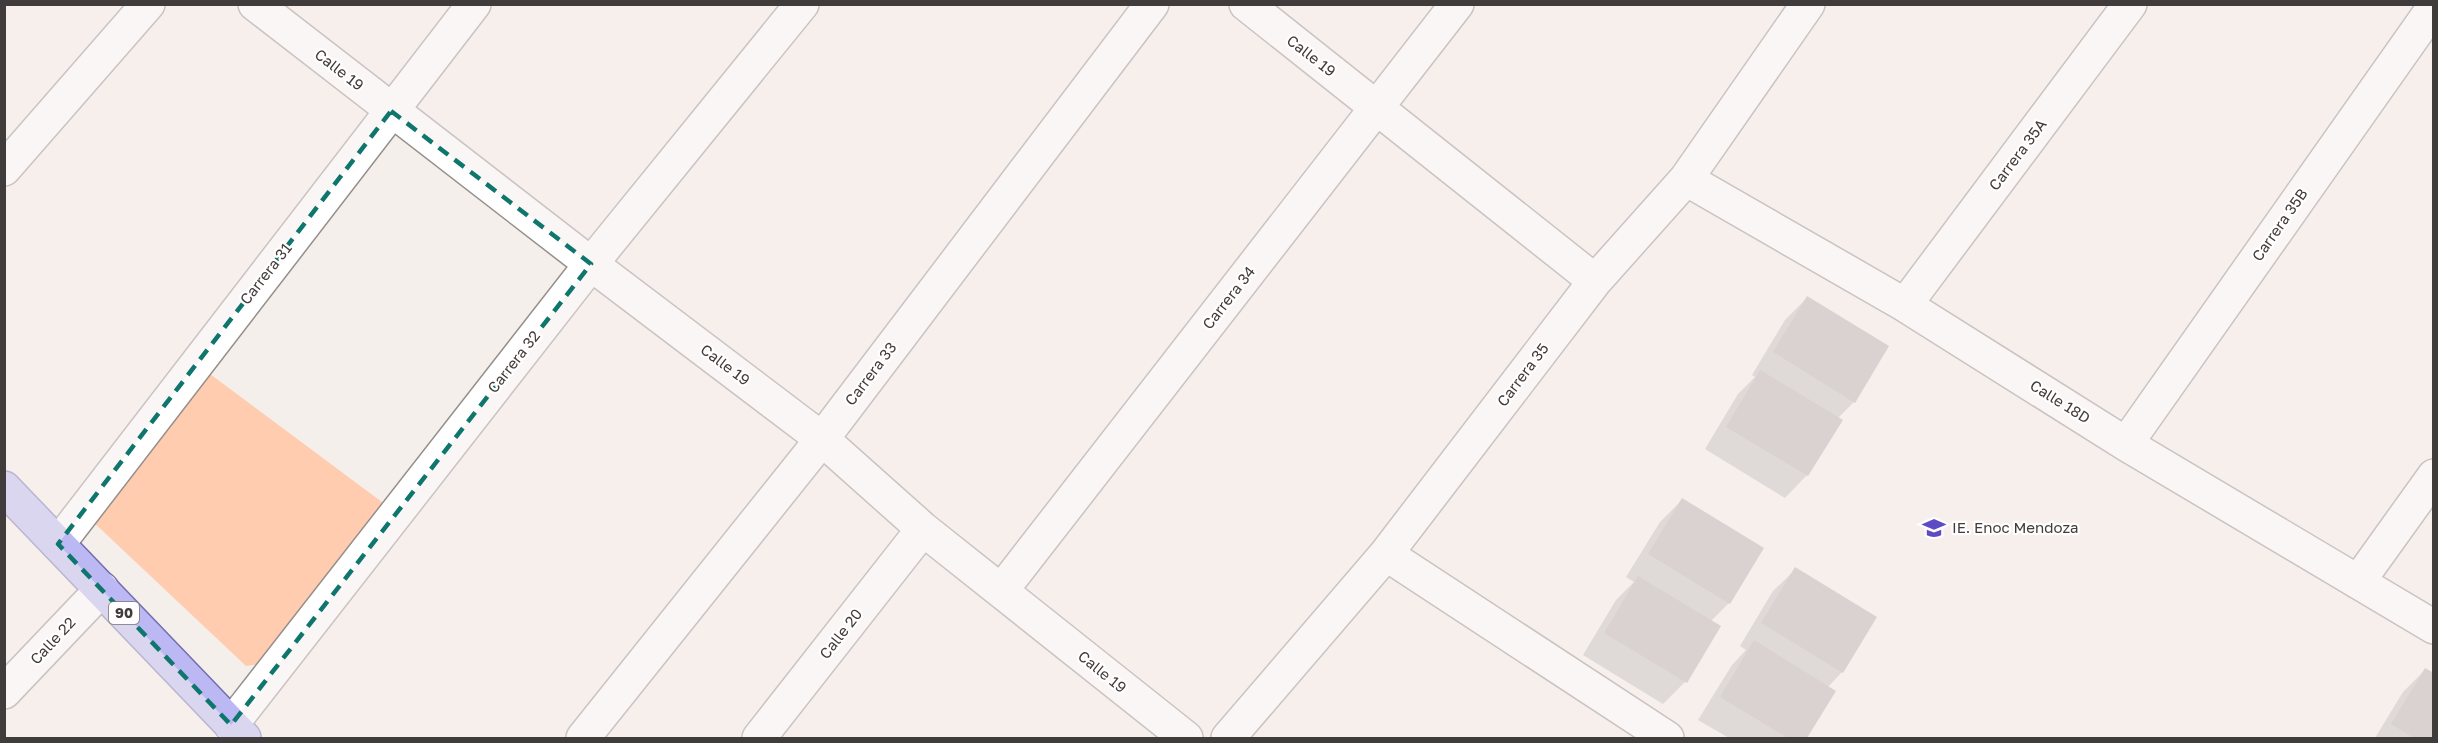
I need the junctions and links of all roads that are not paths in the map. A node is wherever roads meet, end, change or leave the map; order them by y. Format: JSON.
{"nodes":[{"id":1,"x":148,"y":4,"type":"edge"},
{"id":2,"x":255,"y":4,"type":"edge"},
{"id":3,"x":474,"y":4,"type":"edge"},
{"id":4,"x":802,"y":4,"type":"edge"},
{"id":5,"x":1152,"y":4,"type":"edge"},
{"id":6,"x":1246,"y":4,"type":"edge"},
{"id":7,"x":1457,"y":4,"type":"edge"},
{"id":8,"x":1808,"y":4,"type":"edge"},
{"id":9,"x":2130,"y":4,"type":"edge"},
{"id":10,"x":2433,"y":7,"type":"edge"},
{"id":11,"x":1377,"y":108,"type":"junction"},
{"id":12,"x":391,"y":111,"type":"junction"},
{"id":13,"x":4,"y":169,"type":"edge"},
{"id":14,"x":1686,"y":179,"type":"junction"},
{"id":15,"x":591,"y":264,"type":"junction"},
{"id":16,"x":1595,"y":281,"type":"junction"},
{"id":17,"x":1905,"y":305,"type":"junction"},
{"id":18,"x":822,"y":439,"type":"junction"},
{"id":19,"x":2126,"y":444,"type":"junction"},
{"id":20,"x":2433,"y":476,"type":"edge"},
{"id":21,"x":4,"y":488,"type":"edge"},
{"id":22,"x":923,"y":529,"type":"junction"},
{"id":23,"x":58,"y":544,"type":"junction"},
{"id":24,"x":1386,"y":554,"type":"junction"},
{"id":25,"x":2358,"y":582,"type":"junction"},
{"id":26,"x":102,"y":589,"type":"junction"},
{"id":27,"x":1001,"y":591,"type":"junction"},
{"id":28,"x":2433,"y":627,"type":"edge"},
{"id":29,"x":4,"y":692,"type":"edge"},
{"id":30,"x":237,"y":732,"type":"edge"},
{"id":31,"x":583,"y":738,"type":"edge"},
{"id":32,"x":759,"y":738,"type":"edge"},
{"id":33,"x":1186,"y":738,"type":"edge"},
{"id":34,"x":1228,"y":738,"type":"edge"},
{"id":35,"x":1667,"y":738,"type":"edge"}],
"edges":[{"from":1,"to":13,"type":"street"},
{"from":2,"to":12,"type":"street","name":"Calle 19"},
{"from":3,"to":12,"type":"street","name":"Carrera 31"},
{"from":4,"to":15,"type":"street","name":"Carrera 32"},
{"from":5,"to":18,"type":"street","name":"Carrera 33"},
{"from":6,"to":11,"type":"street","name":"Calle 19"},
{"from":7,"to":11,"type":"street","name":"Carrera 34"},
{"from":8,"to":14,"type":"street","name":"Carrera 35"},
{"from":9,"to":17,"type":"street","name":"Carrera 35A"},
{"from":10,"to":19,"type":"street","name":"Carrera 35B"},
{"from":11,"to":16,"type":"street","name":"Calle 19"},
{"from":11,"to":27,"type":"street","name":"Carrera 34"},
{"from":12,"to":15,"type":"street","name":"Calle 19"},
{"from":12,"to":23,"type":"street","name":"Carrera 31"},
{"from":14,"to":16,"type":"street","name":"Carrera 35"},
{"from":14,"to":17,"type":"street","name":"Calle 18D"},
{"from":15,"to":18,"type":"street","name":"Calle 19"},
{"from":15,"to":30,"type":"street","name":"Carrera 32"},
{"from":16,"to":24,"type":"street","name":"Carrera 35"},
{"from":17,"to":19,"type":"street","name":"Calle 18D"},
{"from":18,"to":22,"type":"street","name":"Calle 19"},
{"from":18,"to":31,"type":"street","name":"Carrera 33"},
{"from":19,"to":25,"type":"street","name":"Calle 18D"},
{"from":20,"to":25,"type":"street"},
{"from":21,"to":23,"type":"main road","number":"90"},
{"from":22,"to":27,"type":"street","name":"Calle 19"},
{"from":22,"to":32,"type":"street","name":"Calle 20"},
{"from":23,"to":26,"type":"main road","number":"90"},
{"from":24,"to":34,"type":"street","name":"Carrera 35"},
{"from":24,"to":35,"type":"street"},
{"from":25,"to":28,"type":"street","name":"Calle 18D"},
{"from":26,"to":29,"type":"street","name":"Calle 22"},
{"from":26,"to":30,"type":"main road","number":"90"},
{"from":27,"to":33,"type":"street","name":"Calle 19"}]}
